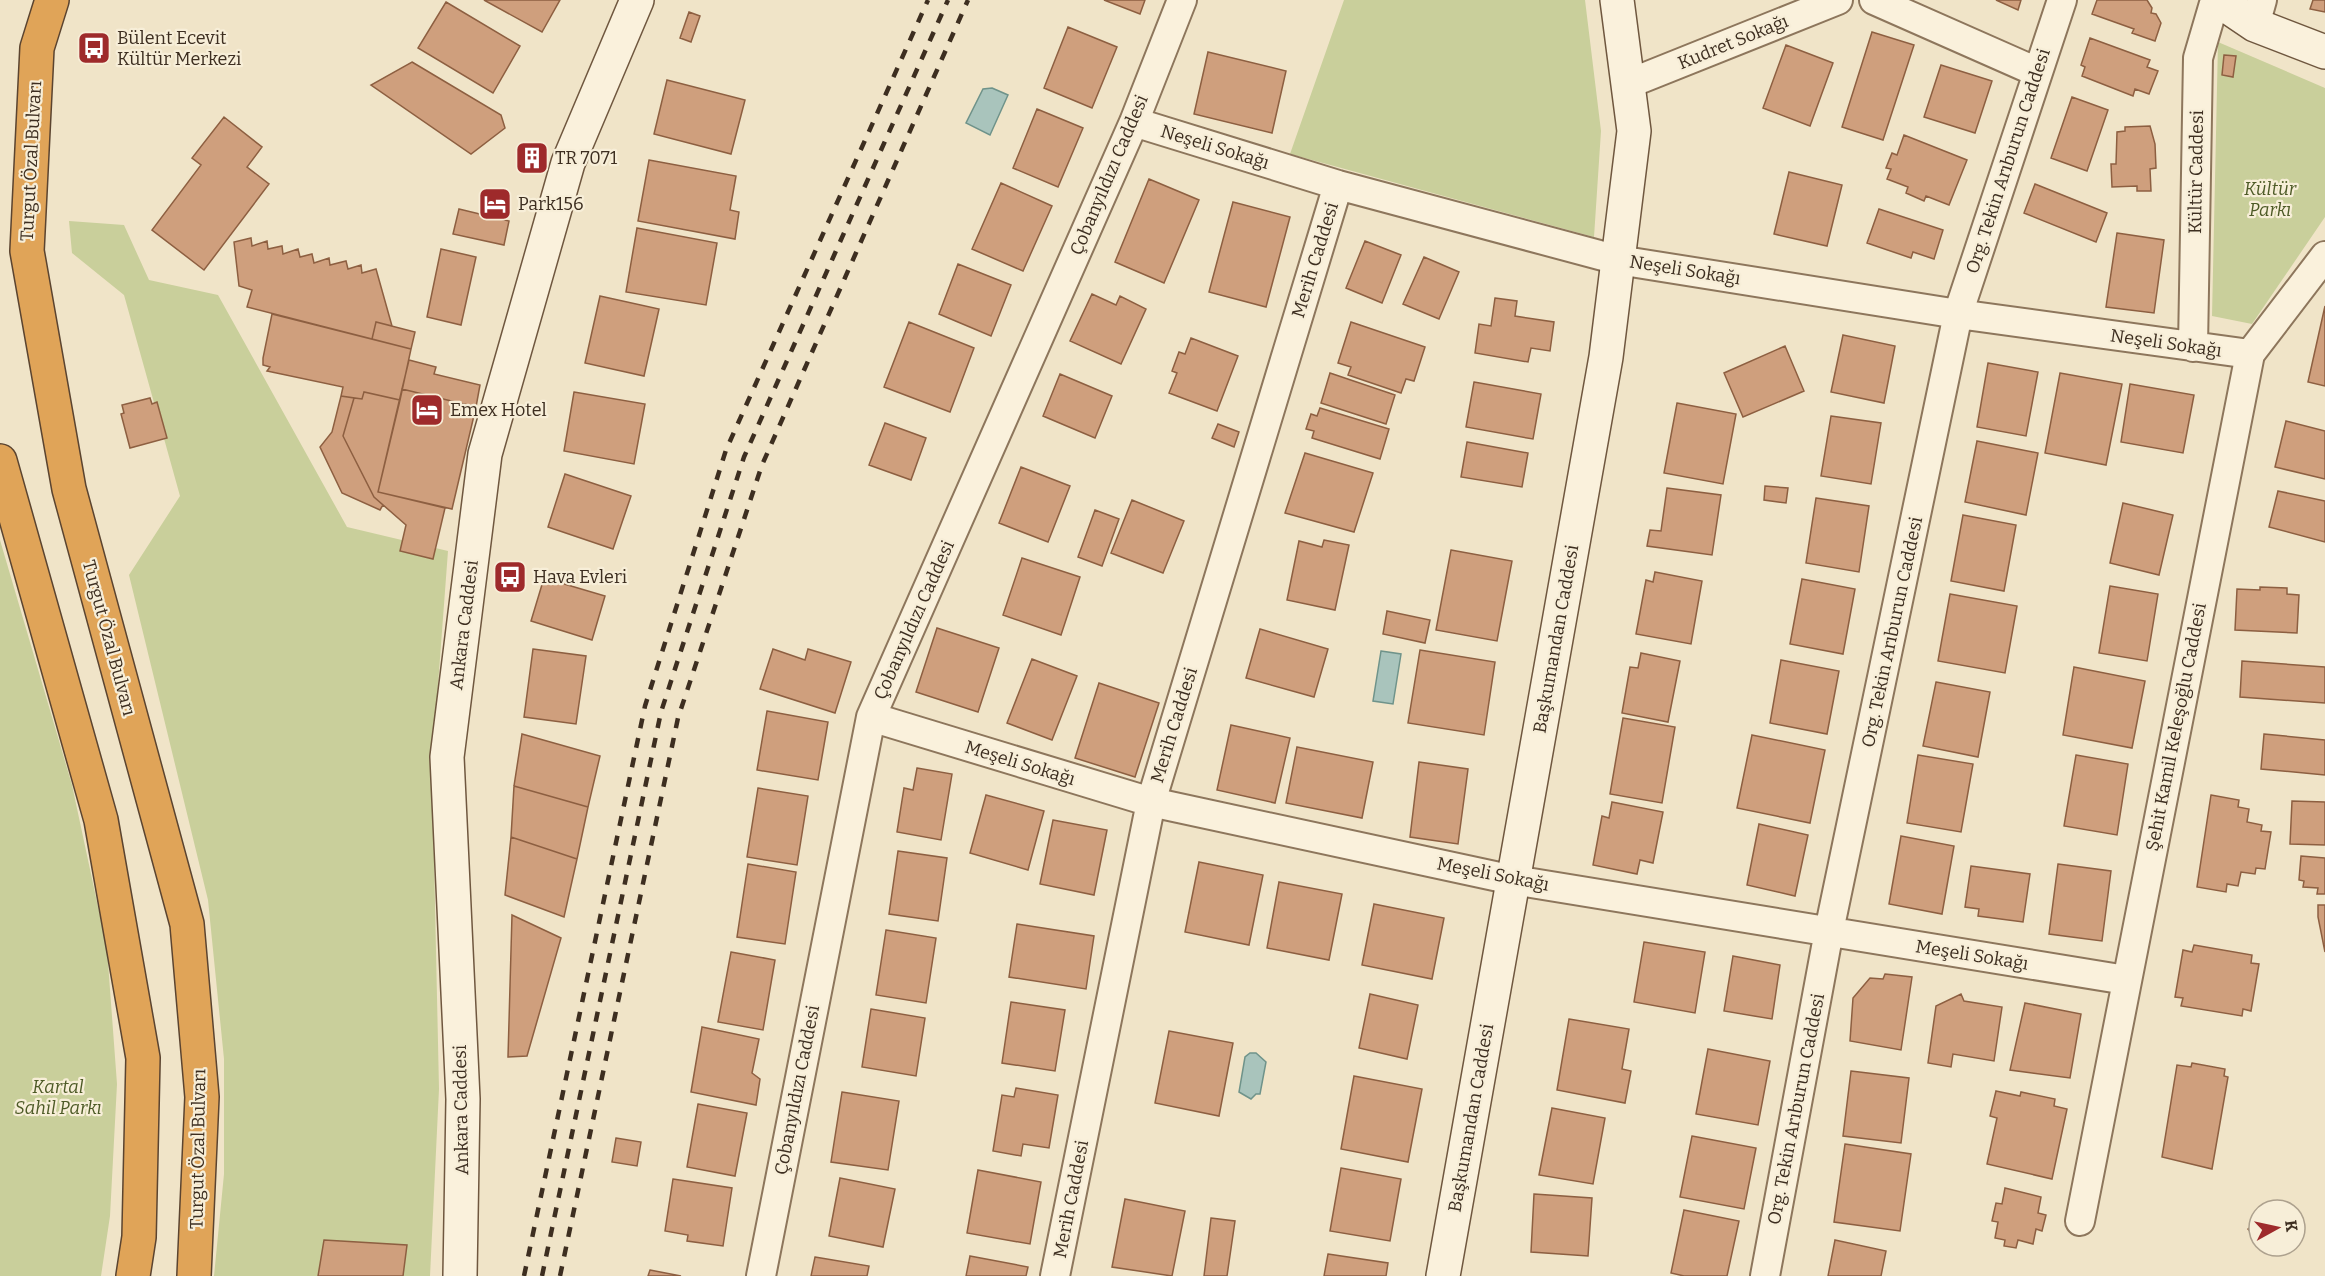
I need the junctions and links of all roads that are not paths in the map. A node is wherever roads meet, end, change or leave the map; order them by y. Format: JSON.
{"nodes":[{"id":1,"x":52,"y":0,"type":"edge"},
{"id":2,"x":637,"y":0,"type":"edge"},
{"id":3,"x":1182,"y":0,"type":"edge"},
{"id":4,"x":1617,"y":0,"type":"edge"},
{"id":5,"x":1838,"y":0,"type":"edge"},
{"id":6,"x":1874,"y":0,"type":"edge"},
{"id":7,"x":2062,"y":0,"type":"edge"},
{"id":8,"x":2217,"y":0,"type":"edge"},
{"id":9,"x":2258,"y":12,"type":"edge"},
{"id":10,"x":2325,"y":52,"type":"edge"},
{"id":11,"x":2037,"y":72,"type":"junction"},
{"id":12,"x":1628,"y":84,"type":"junction"},
{"id":13,"x":1134,"y":122,"type":"junction"},
{"id":14,"x":1338,"y":185,"type":"junction"},
{"id":15,"x":2325,"y":256,"type":"edge"},
{"id":16,"x":1618,"y":260,"type":"junction"},
{"id":17,"x":1958,"y":314,"type":"junction"},
{"id":18,"x":2193,"y":347,"type":"junction"},
{"id":19,"x":2250,"y":354,"type":"junction"},
{"id":20,"x":0,"y":461,"type":"edge"},
{"id":21,"x":871,"y":717,"type":"junction"},
{"id":22,"x":1151,"y":802,"type":"junction"},
{"id":23,"x":1514,"y":880,"type":"junction"},
{"id":24,"x":1829,"y":931,"type":"junction"},
{"id":25,"x":2126,"y":980,"type":"junction"},
{"id":26,"x":2080,"y":1221,"type":"dead end"},
{"id":27,"x":133,"y":1276,"type":"edge"},
{"id":28,"x":194,"y":1276,"type":"edge"},
{"id":29,"x":460,"y":1276,"type":"edge"},
{"id":30,"x":760,"y":1276,"type":"edge"},
{"id":31,"x":1055,"y":1276,"type":"edge"},
{"id":32,"x":1443,"y":1276,"type":"edge"},
{"id":33,"x":1765,"y":1276,"type":"edge"}],
"edges":[{"from":1,"to":28,"type":"highway","name":"Turgut Özal Bulvarı"},
{"from":2,"to":29,"type":"street","name":"Ankara Caddesi"},
{"from":3,"to":13,"type":"street","name":"Çobanyıldızı Caddesi"},
{"from":4,"to":12,"type":"street","name":"Başkumandan Caddesi"},
{"from":5,"to":12,"type":"street","name":"Kudret Sokağı"},
{"from":6,"to":11,"type":"street"},
{"from":7,"to":11,"type":"street","name":"Org. Tekin Arıburun Caddesi"},
{"from":8,"to":9,"type":"street"},
{"from":8,"to":18,"type":"street","name":"Kültür Caddesi"},
{"from":9,"to":10,"type":"street"},
{"from":11,"to":17,"type":"street","name":"Org. Tekin Arıburun Caddesi"},
{"from":12,"to":16,"type":"street","name":"Başkumandan Caddesi"},
{"from":13,"to":14,"type":"street","name":"Neşeli Sokağı"},
{"from":13,"to":21,"type":"street","name":"Çobanyıldızı Caddesi"},
{"from":14,"to":16,"type":"street","name":"Neşeli Sokağı"},
{"from":14,"to":22,"type":"street","name":"Merih Caddesi"},
{"from":15,"to":19,"type":"street","name":"Şehit Kamil Keleşoğlu Caddesi"},
{"from":16,"to":17,"type":"street","name":"Neşeli Sokağı"},
{"from":16,"to":23,"type":"street","name":"Başkumandan Caddesi"},
{"from":17,"to":18,"type":"street","name":"Neşeli Sokağı"},
{"from":17,"to":24,"type":"street","name":"Org. Tekin Arıburun Caddesi"},
{"from":18,"to":19,"type":"street","name":"Neşeli Sokağı"},
{"from":19,"to":25,"type":"street","name":"Şehit Kamil Keleşoğlu Caddesi"},
{"from":20,"to":27,"type":"highway"},
{"from":21,"to":22,"type":"street","name":"Meşeli Sokağı"},
{"from":21,"to":30,"type":"street","name":"Çobanyıldızı Caddesi"},
{"from":22,"to":23,"type":"street","name":"Meşeli Sokağı"},
{"from":22,"to":31,"type":"street","name":"Merih Caddesi"},
{"from":23,"to":24,"type":"street","name":"Meşeli Sokağı"},
{"from":23,"to":32,"type":"street","name":"Başkumandan Caddesi"},
{"from":24,"to":25,"type":"street","name":"Meşeli Sokağı"},
{"from":24,"to":33,"type":"street","name":"Org. Tekin Arıburun Caddesi"},
{"from":25,"to":26,"type":"street","name":"Şehit Kamil Keleşoğlu Caddesi"}]}
